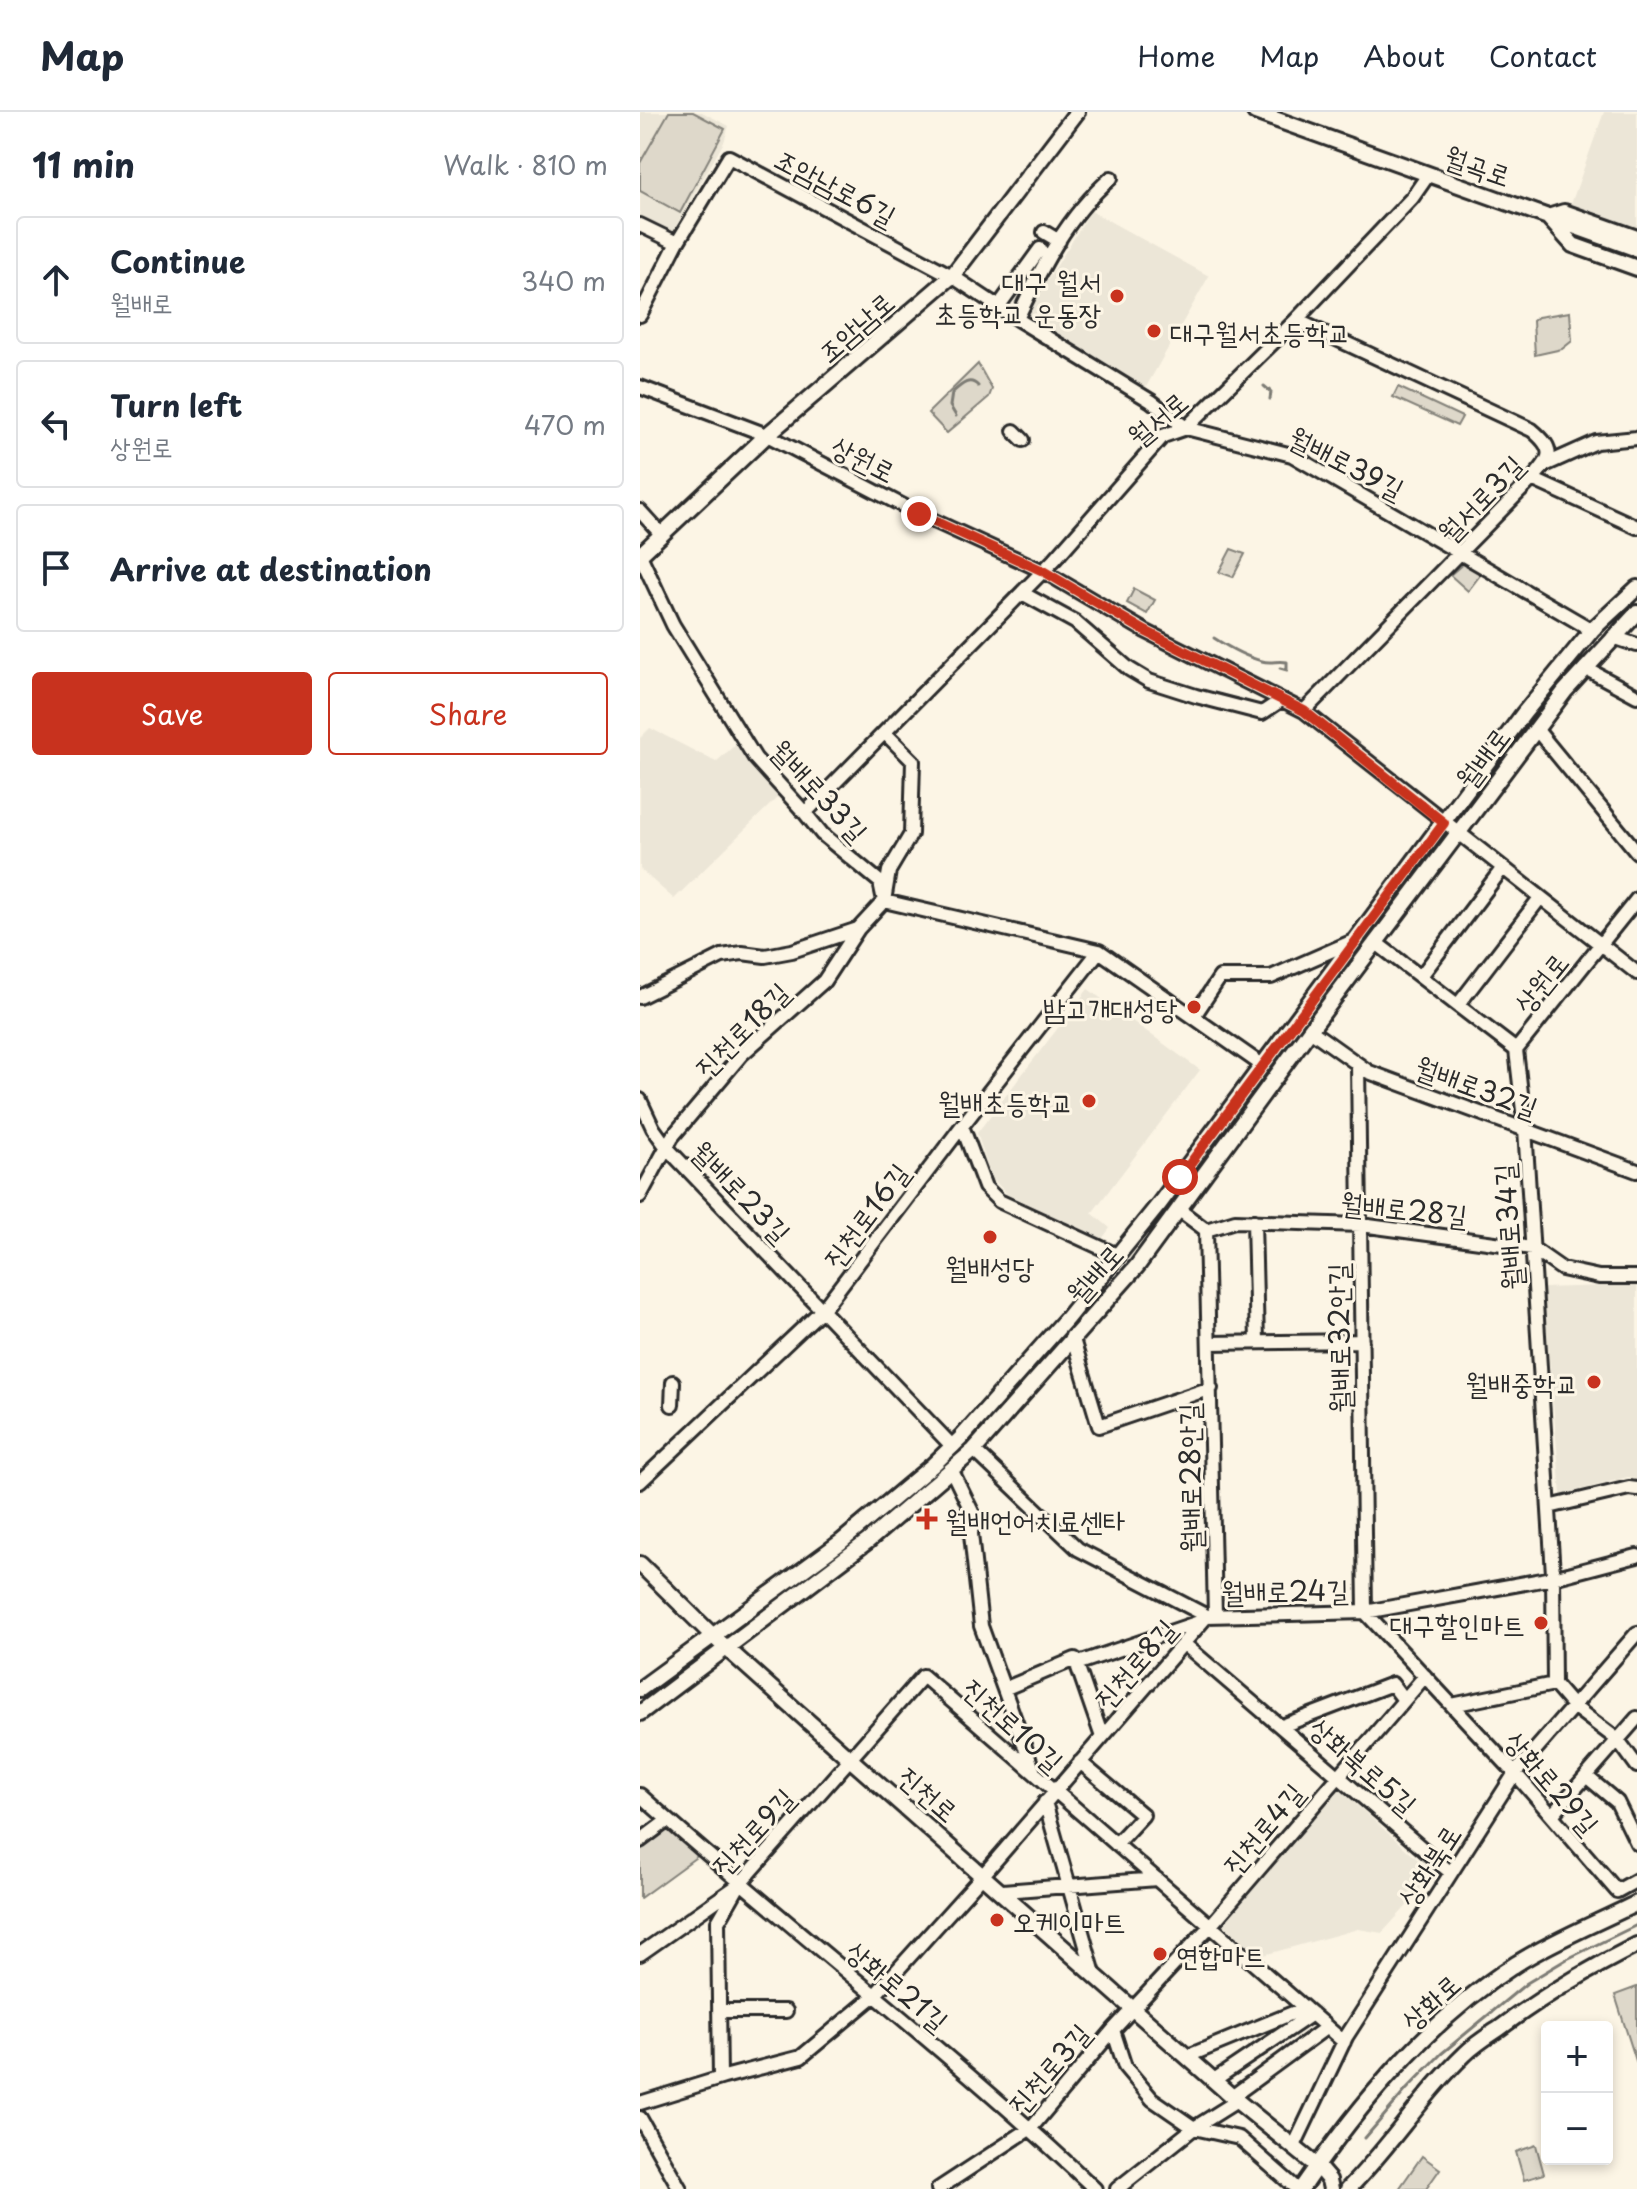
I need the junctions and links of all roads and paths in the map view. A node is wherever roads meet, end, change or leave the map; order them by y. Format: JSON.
{"nodes":[{"id":1,"x":1077,"y":112,"type":"edge"},
{"id":2,"x":1255,"y":112,"type":"edge"},
{"id":3,"x":1428,"y":175,"type":"junction"},
{"id":4,"x":1111,"y":178,"type":"dead end"},
{"id":5,"x":1061,"y":211,"type":"dead end"},
{"id":6,"x":1548,"y":217,"type":"junction"},
{"id":7,"x":1073,"y":220,"type":"junction"},
{"id":8,"x":640,"y":225,"type":"edge"},
{"id":9,"x":1044,"y":232,"type":"dead end"},
{"id":10,"x":1637,"y":238,"type":"edge"},
{"id":11,"x":1059,"y":241,"type":"junction"},
{"id":12,"x":677,"y":243,"type":"junction"},
{"id":13,"x":1040,"y":249,"type":"dead end"},
{"id":14,"x":1637,"y":249,"type":"edge"},
{"id":15,"x":1637,"y":259,"type":"edge"},
{"id":16,"x":1637,"y":268,"type":"edge"},
{"id":17,"x":952,"y":276,"type":"junction"},
{"id":18,"x":998,"y":307,"type":"junction"},
{"id":19,"x":640,"y":315,"type":"edge"},
{"id":20,"x":1017,"y":319,"type":"junction"},
{"id":21,"x":1296,"y":320,"type":"junction"},
{"id":22,"x":640,"y":387,"type":"edge"},
{"id":23,"x":1186,"y":428,"type":"junction"},
{"id":24,"x":767,"y":435,"type":"junction"},
{"id":25,"x":1637,"y":438,"type":"edge"},
{"id":26,"x":1547,"y":464,"type":"junction"},
{"id":27,"x":1532,"y":479,"type":"junction"},
{"id":28,"x":640,"y":511,"type":"edge"},
{"id":29,"x":1637,"y":527,"type":"edge"},
{"id":30,"x":662,"y":535,"type":"junction"},
{"id":31,"x":1462,"y":552,"type":"junction"},
{"id":32,"x":640,"y":555,"type":"edge"},
{"id":33,"x":1043,"y":571,"type":"junction"},
{"id":34,"x":1637,"y":588,"type":"edge"},
{"id":35,"x":1022,"y":593,"type":"junction"},
{"id":36,"x":1637,"y":613,"type":"edge"},
{"id":37,"x":1592,"y":630,"type":"junction"},
{"id":38,"x":1613,"y":637,"type":"junction"},
{"id":39,"x":1637,"y":645,"type":"edge"},
{"id":40,"x":1585,"y":668,"type":"junction"},
{"id":41,"x":1637,"y":696,"type":"edge"},
{"id":42,"x":1280,"y":701,"type":"junction"},
{"id":43,"x":1304,"y":711,"type":"junction"},
{"id":44,"x":1536,"y":729,"type":"junction"},
{"id":45,"x":885,"y":733,"type":"junction"},
{"id":46,"x":805,"y":813,"type":"junction"},
{"id":47,"x":1444,"y":823,"type":"junction"},
{"id":48,"x":1457,"y":834,"type":"junction"},
{"id":49,"x":1637,"y":852,"type":"edge"},
{"id":50,"x":1502,"y":869,"type":"junction"},
{"id":51,"x":1540,"y":898,"type":"junction"},
{"id":52,"x":1637,"y":899,"type":"edge"},
{"id":53,"x":884,"y":901,"type":"junction"},
{"id":54,"x":858,"y":929,"type":"junction"},
{"id":55,"x":1358,"y":939,"type":"junction"},
{"id":56,"x":1375,"y":942,"type":"junction"},
{"id":57,"x":1601,"y":945,"type":"junction"},
{"id":58,"x":1099,"y":951,"type":"junction"},
{"id":59,"x":1637,"y":973,"type":"edge"},
{"id":60,"x":1421,"y":976,"type":"junction"},
{"id":61,"x":640,"y":997,"type":"edge"},
{"id":62,"x":1458,"y":1005,"type":"junction"},
{"id":63,"x":1194,"y":1016,"type":"junction"},
{"id":64,"x":1310,"y":1030,"type":"junction"},
{"id":65,"x":1516,"y":1050,"type":"junction"},
{"id":66,"x":1358,"y":1064,"type":"junction"},
{"id":67,"x":1262,"y":1065,"type":"junction"},
{"id":68,"x":640,"y":1100,"type":"edge"},
{"id":69,"x":962,"y":1126,"type":"junction"},
{"id":70,"x":1525,"y":1128,"type":"junction"},
{"id":71,"x":668,"y":1149,"type":"junction"},
{"id":72,"x":1637,"y":1171,"type":"edge"},
{"id":73,"x":640,"y":1196,"type":"edge"},
{"id":74,"x":1178,"y":1209,"type":"junction"},
{"id":75,"x":1254,"y":1221,"type":"junction"},
{"id":76,"x":1361,"y":1225,"type":"junction"},
{"id":77,"x":1206,"y":1230,"type":"junction"},
{"id":78,"x":1532,"y":1248,"type":"junction"},
{"id":79,"x":1119,"y":1256,"type":"junction"},
{"id":80,"x":1637,"y":1277,"type":"edge"},
{"id":81,"x":823,"y":1309,"type":"junction"},
{"id":82,"x":1072,"y":1336,"type":"junction"},
{"id":83,"x":1362,"y":1341,"type":"junction"},
{"id":84,"x":1257,"y":1342,"type":"junction"},
{"id":85,"x":1210,"y":1343,"type":"junction"},
{"id":86,"x":673,"y":1382,"type":"dead end"},
{"id":87,"x":1211,"y":1388,"type":"junction"},
{"id":88,"x":672,"y":1405,"type":"dead end"},
{"id":89,"x":1099,"y":1426,"type":"joint"},
{"id":90,"x":953,"y":1447,"type":"junction"},
{"id":91,"x":974,"y":1450,"type":"junction"},
{"id":92,"x":952,"y":1471,"type":"junction"},
{"id":93,"x":640,"y":1482,"type":"edge"},
{"id":94,"x":1637,"y":1489,"type":"edge"},
{"id":95,"x":1549,"y":1507,"type":"junction"},
{"id":96,"x":1637,"y":1556,"type":"edge"},
{"id":97,"x":640,"y":1564,"type":"edge"},
{"id":98,"x":1553,"y":1578,"type":"junction"},
{"id":99,"x":1365,"y":1612,"type":"junction"},
{"id":100,"x":1208,"y":1617,"type":"junction"},
{"id":101,"x":1637,"y":1633,"type":"edge"},
{"id":102,"x":713,"y":1636,"type":"junction"},
{"id":103,"x":1183,"y":1643,"type":"junction"},
{"id":104,"x":725,"y":1647,"type":"junction"},
{"id":105,"x":1075,"y":1662,"type":"junction"},
{"id":106,"x":1425,"y":1676,"type":"junction"},
{"id":107,"x":1554,"y":1684,"type":"junction"},
{"id":108,"x":640,"y":1689,"type":"edge"},
{"id":109,"x":1004,"y":1689,"type":"junction"},
{"id":110,"x":1404,"y":1700,"type":"junction"},
{"id":111,"x":1452,"y":1705,"type":"junction"},
{"id":112,"x":1573,"y":1706,"type":"junction"},
{"id":113,"x":640,"y":1713,"type":"edge"},
{"id":114,"x":1637,"y":1718,"type":"edge"},
{"id":115,"x":1282,"y":1726,"type":"junction"},
{"id":116,"x":1102,"y":1737,"type":"junction"},
{"id":117,"x":1618,"y":1740,"type":"junction"},
{"id":118,"x":850,"y":1759,"type":"junction"},
{"id":119,"x":1080,"y":1762,"type":"junction"},
{"id":120,"x":1637,"y":1766,"type":"edge"},
{"id":121,"x":1515,"y":1773,"type":"junction"},
{"id":122,"x":1035,"y":1775,"type":"junction"},
{"id":123,"x":1339,"y":1775,"type":"junction"},
{"id":124,"x":1586,"y":1776,"type":"junction"},
{"id":125,"x":640,"y":1795,"type":"edge"},
{"id":126,"x":1050,"y":1797,"type":"junction"},
{"id":127,"x":1552,"y":1815,"type":"junction"},
{"id":128,"x":668,"y":1820,"type":"junction"},
{"id":129,"x":640,"y":1841,"type":"edge"},
{"id":130,"x":1637,"y":1843,"type":"edge"},
{"id":131,"x":1116,"y":1844,"type":"junction"},
{"id":132,"x":1451,"y":1873,"type":"junction"},
{"id":133,"x":983,"y":1875,"type":"junction"},
{"id":134,"x":1157,"y":1879,"type":"junction"},
{"id":135,"x":1637,"y":1880,"type":"edge"},
{"id":136,"x":740,"y":1884,"type":"junction"},
{"id":137,"x":1068,"y":1886,"type":"junction"},
{"id":138,"x":1003,"y":1891,"type":"junction"},
{"id":139,"x":1637,"y":1903,"type":"edge"},
{"id":140,"x":1211,"y":1925,"type":"junction"},
{"id":141,"x":1637,"y":1945,"type":"edge"},
{"id":142,"x":640,"y":1954,"type":"edge"},
{"id":143,"x":1094,"y":1974,"type":"junction"},
{"id":144,"x":874,"y":1996,"type":"junction"},
{"id":145,"x":1133,"y":2008,"type":"junction"},
{"id":146,"x":719,"y":2011,"type":"junction"},
{"id":147,"x":786,"y":2011,"type":"dead end"},
{"id":148,"x":1309,"y":2011,"type":"junction"},
{"id":149,"x":1327,"y":2027,"type":"junction"},
{"id":150,"x":1113,"y":2030,"type":"junction"},
{"id":151,"x":1344,"y":2042,"type":"junction"},
{"id":152,"x":1188,"y":2056,"type":"junction"},
{"id":153,"x":720,"y":2078,"type":"junction"},
{"id":154,"x":1214,"y":2080,"type":"junction"},
{"id":155,"x":1235,"y":2098,"type":"junction"},
{"id":156,"x":640,"y":2103,"type":"edge"},
{"id":157,"x":640,"y":2118,"type":"edge"},
{"id":158,"x":1031,"y":2128,"type":"junction"},
{"id":159,"x":1194,"y":2128,"type":"junction"},
{"id":160,"x":1294,"y":2146,"type":"junction"},
{"id":161,"x":1317,"y":2166,"type":"junction"},
{"id":162,"x":1333,"y":2186,"type":"edge"},
{"id":163,"x":1355,"y":2187,"type":"edge"},
{"id":164,"x":680,"y":2189,"type":"edge"},
{"id":165,"x":938,"y":2189,"type":"edge"},
{"id":166,"x":1095,"y":2189,"type":"edge"},
{"id":167,"x":1117,"y":2189,"type":"edge"},
{"id":168,"x":1299,"y":2189,"type":"edge"}],
"edges":[{"from":1,"to":17,"type":"main road","name":"조암남로"},
{"from":2,"to":3,"type":"main road","name":"월곡로"},
{"from":3,"to":6,"type":"main road","name":"월곡로"},
{"from":3,"to":21,"type":"street","name":"월서로"},
{"from":4,"to":7,"type":"street"},
{"from":5,"to":7,"type":"street"},
{"from":6,"to":10,"type":"main road"},
{"from":6,"to":14,"type":"main road","name":"월곡로"},
{"from":6,"to":15,"type":"main road","name":"월곡로"},
{"from":6,"to":16,"type":"main road"},
{"from":7,"to":11,"type":"street"},
{"from":8,"to":12,"type":"street"},
{"from":9,"to":11,"type":"street"},
{"from":11,"to":20,"type":"street"},
{"from":12,"to":17,"type":"street","name":"조암남로6길"},
{"from":12,"to":19,"type":"street","name":"조암남로6길"},
{"from":13,"to":18,"type":"street"},
{"from":17,"to":18,"type":"street","name":"월배로39길"},
{"from":17,"to":24,"type":"main road","name":"조암남로"},
{"from":18,"to":20,"type":"street","name":"월배로39길"},
{"from":20,"to":23,"type":"street","name":"월배로39길"},
{"from":21,"to":23,"type":"street","name":"월서로"},
{"from":21,"to":26,"type":"street","name":"월서로3길"},
{"from":22,"to":24,"type":"street","name":"상원로"},
{"from":23,"to":31,"type":"street","name":"월배로39길"},
{"from":23,"to":33,"type":"street","name":"월서로"},
{"from":24,"to":30,"type":"main road","name":"조암남로"},
{"from":24,"to":33,"type":"street","name":"상원로"},
{"from":25,"to":26,"type":"street"},
{"from":26,"to":27,"type":"street","name":"월서로3길"},
{"from":27,"to":29,"type":"street"},
{"from":27,"to":31,"type":"street","name":"월서로3길"},
{"from":28,"to":30,"type":"street"},
{"from":30,"to":32,"type":"main road","name":"조암남로"},
{"from":31,"to":37,"type":"street","name":"월배로39길"},
{"from":31,"to":43,"type":"street","name":"월서로3길"},
{"from":32,"to":46,"type":"street","name":"월배로33길"},
{"from":33,"to":35,"type":"street","name":"월서로"},
{"from":33,"to":42,"type":"street","name":"상원로"},
{"from":34,"to":37,"type":"main road","name":"월배로"},
{"from":35,"to":42,"type":"street"},
{"from":35,"to":45,"type":"street","name":"월서로"},
{"from":36,"to":38,"type":"main road","name":"월배로"},
{"from":37,"to":47,"type":"main road","name":"월배로"},
{"from":38,"to":39,"type":"street"},
{"from":38,"to":40,"type":"main road","name":"월배로"},
{"from":40,"to":41,"type":"street"},
{"from":40,"to":44,"type":"main road","name":"월배로"},
{"from":42,"to":43,"type":"street","name":"상원로"},
{"from":43,"to":47,"type":"street","name":"상원로"},
{"from":44,"to":48,"type":"main road","name":"월배로"},
{"from":44,"to":49,"type":"street"},
{"from":45,"to":46,"type":"street","name":"월서로"},
{"from":45,"to":53,"type":"street"},
{"from":46,"to":53,"type":"street","name":"월배로33길"},
{"from":47,"to":48,"type":"street","name":"상원로"},
{"from":47,"to":55,"type":"main road","name":"월배로"},
{"from":48,"to":50,"type":"street","name":"상원로"},
{"from":48,"to":56,"type":"main road","name":"월배로"},
{"from":50,"to":51,"type":"street","name":"상원로"},
{"from":50,"to":60,"type":"street"},
{"from":51,"to":57,"type":"street","name":"상원로"},
{"from":51,"to":62,"type":"street","name":"상원로"},
{"from":52,"to":57,"type":"street","name":"상원로"},
{"from":53,"to":54,"type":"street","name":"진천로18길"},
{"from":53,"to":58,"type":"street"},
{"from":54,"to":61,"type":"street"},
{"from":54,"to":71,"type":"street","name":"진천로18길"},
{"from":55,"to":63,"type":"street"},
{"from":55,"to":67,"type":"main road","name":"월배로"},
{"from":56,"to":60,"type":"street"},
{"from":56,"to":64,"type":"main road","name":"월배로"},
{"from":57,"to":59,"type":"street","name":"상원로"},
{"from":57,"to":65,"type":"street","name":"상원로"},
{"from":58,"to":63,"type":"street"},
{"from":58,"to":69,"type":"street","name":"진천로16길"},
{"from":60,"to":62,"type":"street"},
{"from":62,"to":65,"type":"street"},
{"from":63,"to":67,"type":"street"},
{"from":64,"to":66,"type":"street","name":"월배로32길"},
{"from":64,"to":74,"type":"main road","name":"월배로"},
{"from":65,"to":70,"type":"street","name":"월배로34길"},
{"from":66,"to":70,"type":"street","name":"월배로32길"},
{"from":66,"to":76,"type":"street","name":"월배로32안길"},
{"from":67,"to":79,"type":"main road","name":"월배로"},
{"from":68,"to":71,"type":"street","name":"월배로23길"},
{"from":69,"to":79,"type":"street","name":"월배로"},
{"from":69,"to":81,"type":"street","name":"진천로16길"},
{"from":70,"to":72,"type":"street","name":"월배로32길"},
{"from":70,"to":78,"type":"street","name":"월배로34길"},
{"from":71,"to":73,"type":"street","name":"진천로18길"},
{"from":71,"to":81,"type":"street","name":"월배로23길"},
{"from":74,"to":77,"type":"street"},
{"from":74,"to":82,"type":"main road","name":"월배로"},
{"from":75,"to":76,"type":"street","name":"월배로28길"},
{"from":75,"to":77,"type":"street","name":"월배로28길"},
{"from":75,"to":84,"type":"street"},
{"from":76,"to":78,"type":"street","name":"월배로28길"},
{"from":76,"to":83,"type":"street","name":"월배로32안길"},
{"from":77,"to":85,"type":"street","name":"월배로28안길"},
{"from":78,"to":80,"type":"street","name":"월배로28길"},
{"from":78,"to":95,"type":"street","name":"월배로34길"},
{"from":79,"to":90,"type":"main road","name":"월배로"},
{"from":81,"to":90,"type":"street","name":"월배로23길"},
{"from":81,"to":93,"type":"street","name":"진천로16길"},
{"from":82,"to":89,"type":"street","name":"월배로"},
{"from":82,"to":91,"type":"main road","name":"월배로"},
{"from":83,"to":84,"type":"street"},
{"from":83,"to":99,"type":"street","name":"월배로32안길"},
{"from":84,"to":85,"type":"street"},
{"from":85,"to":87,"type":"street","name":"월배로28안길"},
{"from":86,"to":88,"type":"street"},
{"from":87,"to":89,"type":"street","name":"월배로28안길"},
{"from":87,"to":100,"type":"street","name":"월배로28안길"},
{"from":90,"to":102,"type":"main road","name":"월배로"},
{"from":91,"to":92,"type":"main road","name":"월배로"},
{"from":91,"to":100,"type":"street","name":"월배로24길"},
{"from":92,"to":104,"type":"main road","name":"월배로"},
{"from":92,"to":109,"type":"street"},
{"from":94,"to":95,"type":"street"},
{"from":95,"to":98,"type":"street","name":"월배로34길"},
{"from":96,"to":98,"type":"street","name":"월배로24길"},
{"from":97,"to":102,"type":"main road","name":"진천로"},
{"from":98,"to":99,"type":"street","name":"월배로24길"},
{"from":98,"to":107,"type":"street"},
{"from":99,"to":100,"type":"street","name":"월배로24길"},
{"from":99,"to":106,"type":"street","name":"상화로29길"},
{"from":100,"to":103,"type":"street","name":"진천로8길"},
{"from":100,"to":105,"type":"street","name":"진천로8길"},
{"from":101,"to":112,"type":"street","name":"상화북로"},
{"from":102,"to":104,"type":"main road","name":"진천로"},
{"from":102,"to":108,"type":"main road","name":"월배로"},
{"from":103,"to":115,"type":"street","name":"상화북로5길"},
{"from":103,"to":116,"type":"street","name":"진천로8길"},
{"from":104,"to":113,"type":"main road","name":"월배로"},
{"from":104,"to":118,"type":"main road","name":"진천로"},
{"from":105,"to":109,"type":"street"},
{"from":105,"to":116,"type":"street","name":"진천로8길"},
{"from":106,"to":110,"type":"street","name":"진천로4길"},
{"from":106,"to":111,"type":"street","name":"상화로29길"},
{"from":107,"to":111,"type":"street","name":"상화로29길"},
{"from":107,"to":112,"type":"street"},
{"from":109,"to":122,"type":"street"},
{"from":110,"to":115,"type":"street","name":"상화북로5길"},
{"from":110,"to":123,"type":"street","name":"진천로4길"},
{"from":111,"to":121,"type":"street","name":"상화로29길"},
{"from":112,"to":117,"type":"street"},
{"from":112,"to":121,"type":"street","name":"상화북로"},
{"from":114,"to":117,"type":"street"},
{"from":115,"to":123,"type":"street","name":"상화북로5길"},
{"from":116,"to":119,"type":"street","name":"진천로8길"},
{"from":117,"to":120,"type":"street"},
{"from":117,"to":124,"type":"street"},
{"from":118,"to":122,"type":"street","name":"진천로10길"},
{"from":118,"to":133,"type":"main road","name":"진천로"},
{"from":118,"to":136,"type":"street","name":"진천로9길"},
{"from":119,"to":126,"type":"street","name":"진천로8길"},
{"from":119,"to":131,"type":"street"},
{"from":121,"to":127,"type":"street","name":"상화로29길"},
{"from":121,"to":132,"type":"street","name":"상화북로"},
{"from":122,"to":126,"type":"street","name":"진천로10길"},
{"from":123,"to":132,"type":"street","name":"상화북로5길"},
{"from":123,"to":140,"type":"street","name":"진천로4길"},
{"from":124,"to":127,"type":"street"},
{"from":124,"to":130,"type":"street"},
{"from":125,"to":128,"type":"street","name":"상화로21길"},
{"from":126,"to":131,"type":"street","name":"진천로10길"},
{"from":126,"to":133,"type":"street","name":"진천로8길"},
{"from":126,"to":137,"type":"street"},
{"from":127,"to":135,"type":"street","name":"상화로29길"},
{"from":128,"to":129,"type":"street"},
{"from":128,"to":136,"type":"street","name":"상화로21길"},
{"from":131,"to":134,"type":"street","name":"진천로10길"},
{"from":132,"to":151,"type":"street","name":"상화북로"},
{"from":133,"to":138,"type":"main road","name":"진천로"},
{"from":133,"to":144,"type":"street","name":"진천로8길"},
{"from":134,"to":137,"type":"street"},
{"from":134,"to":140,"type":"street","name":"진천로10길"},
{"from":136,"to":142,"type":"street","name":"진천로9길"},
{"from":136,"to":144,"type":"street","name":"상화로21길"},
{"from":136,"to":146,"type":"street"},
{"from":137,"to":138,"type":"street"},
{"from":137,"to":143,"type":"street"},
{"from":138,"to":143,"type":"main road","name":"진천로"},
{"from":139,"to":161,"type":"main road","name":"상화로"},
{"from":140,"to":145,"type":"street","name":"진천로4길"},
{"from":140,"to":148,"type":"street","name":"진천로10길"},
{"from":141,"to":163,"type":"main road"},
{"from":143,"to":145,"type":"main road","name":"진천로"},
{"from":144,"to":153,"type":"street","name":"진천로8길"},
{"from":144,"to":158,"type":"street","name":"상화로21길"},
{"from":145,"to":150,"type":"street","name":"진천로3길"},
{"from":145,"to":152,"type":"main road","name":"진천로"},
{"from":146,"to":147,"type":"street"},
{"from":146,"to":153,"type":"street"},
{"from":148,"to":149,"type":"street","name":"진천로10길"},
{"from":148,"to":152,"type":"street"},
{"from":148,"to":154,"type":"street"},
{"from":149,"to":151,"type":"street","name":"진천로10길"},
{"from":149,"to":155,"type":"street"},
{"from":150,"to":158,"type":"street","name":"진천로3길"},
{"from":150,"to":159,"type":"street","name":"진천로3길"},
{"from":151,"to":160,"type":"street","name":"상화북로"},
{"from":152,"to":154,"type":"main road","name":"진천로"},
{"from":153,"to":156,"type":"street","name":"진천로8길"},
{"from":154,"to":155,"type":"main road","name":"진천로"},
{"from":155,"to":159,"type":"street"},
{"from":155,"to":160,"type":"main road","name":"진천로"},
{"from":157,"to":164,"type":"street"},
{"from":158,"to":165,"type":"street","name":"진천로3길"},
{"from":158,"to":166,"type":"street","name":"상화로21길"},
{"from":159,"to":167,"type":"street"},
{"from":159,"to":168,"type":"street","name":"상화로"},
{"from":160,"to":161,"type":"main road","name":"진천로"},
{"from":161,"to":162,"type":"main road"},
{"from":161,"to":163,"type":"main road"},
{"from":161,"to":168,"type":"main road","name":"상화로"}]}
